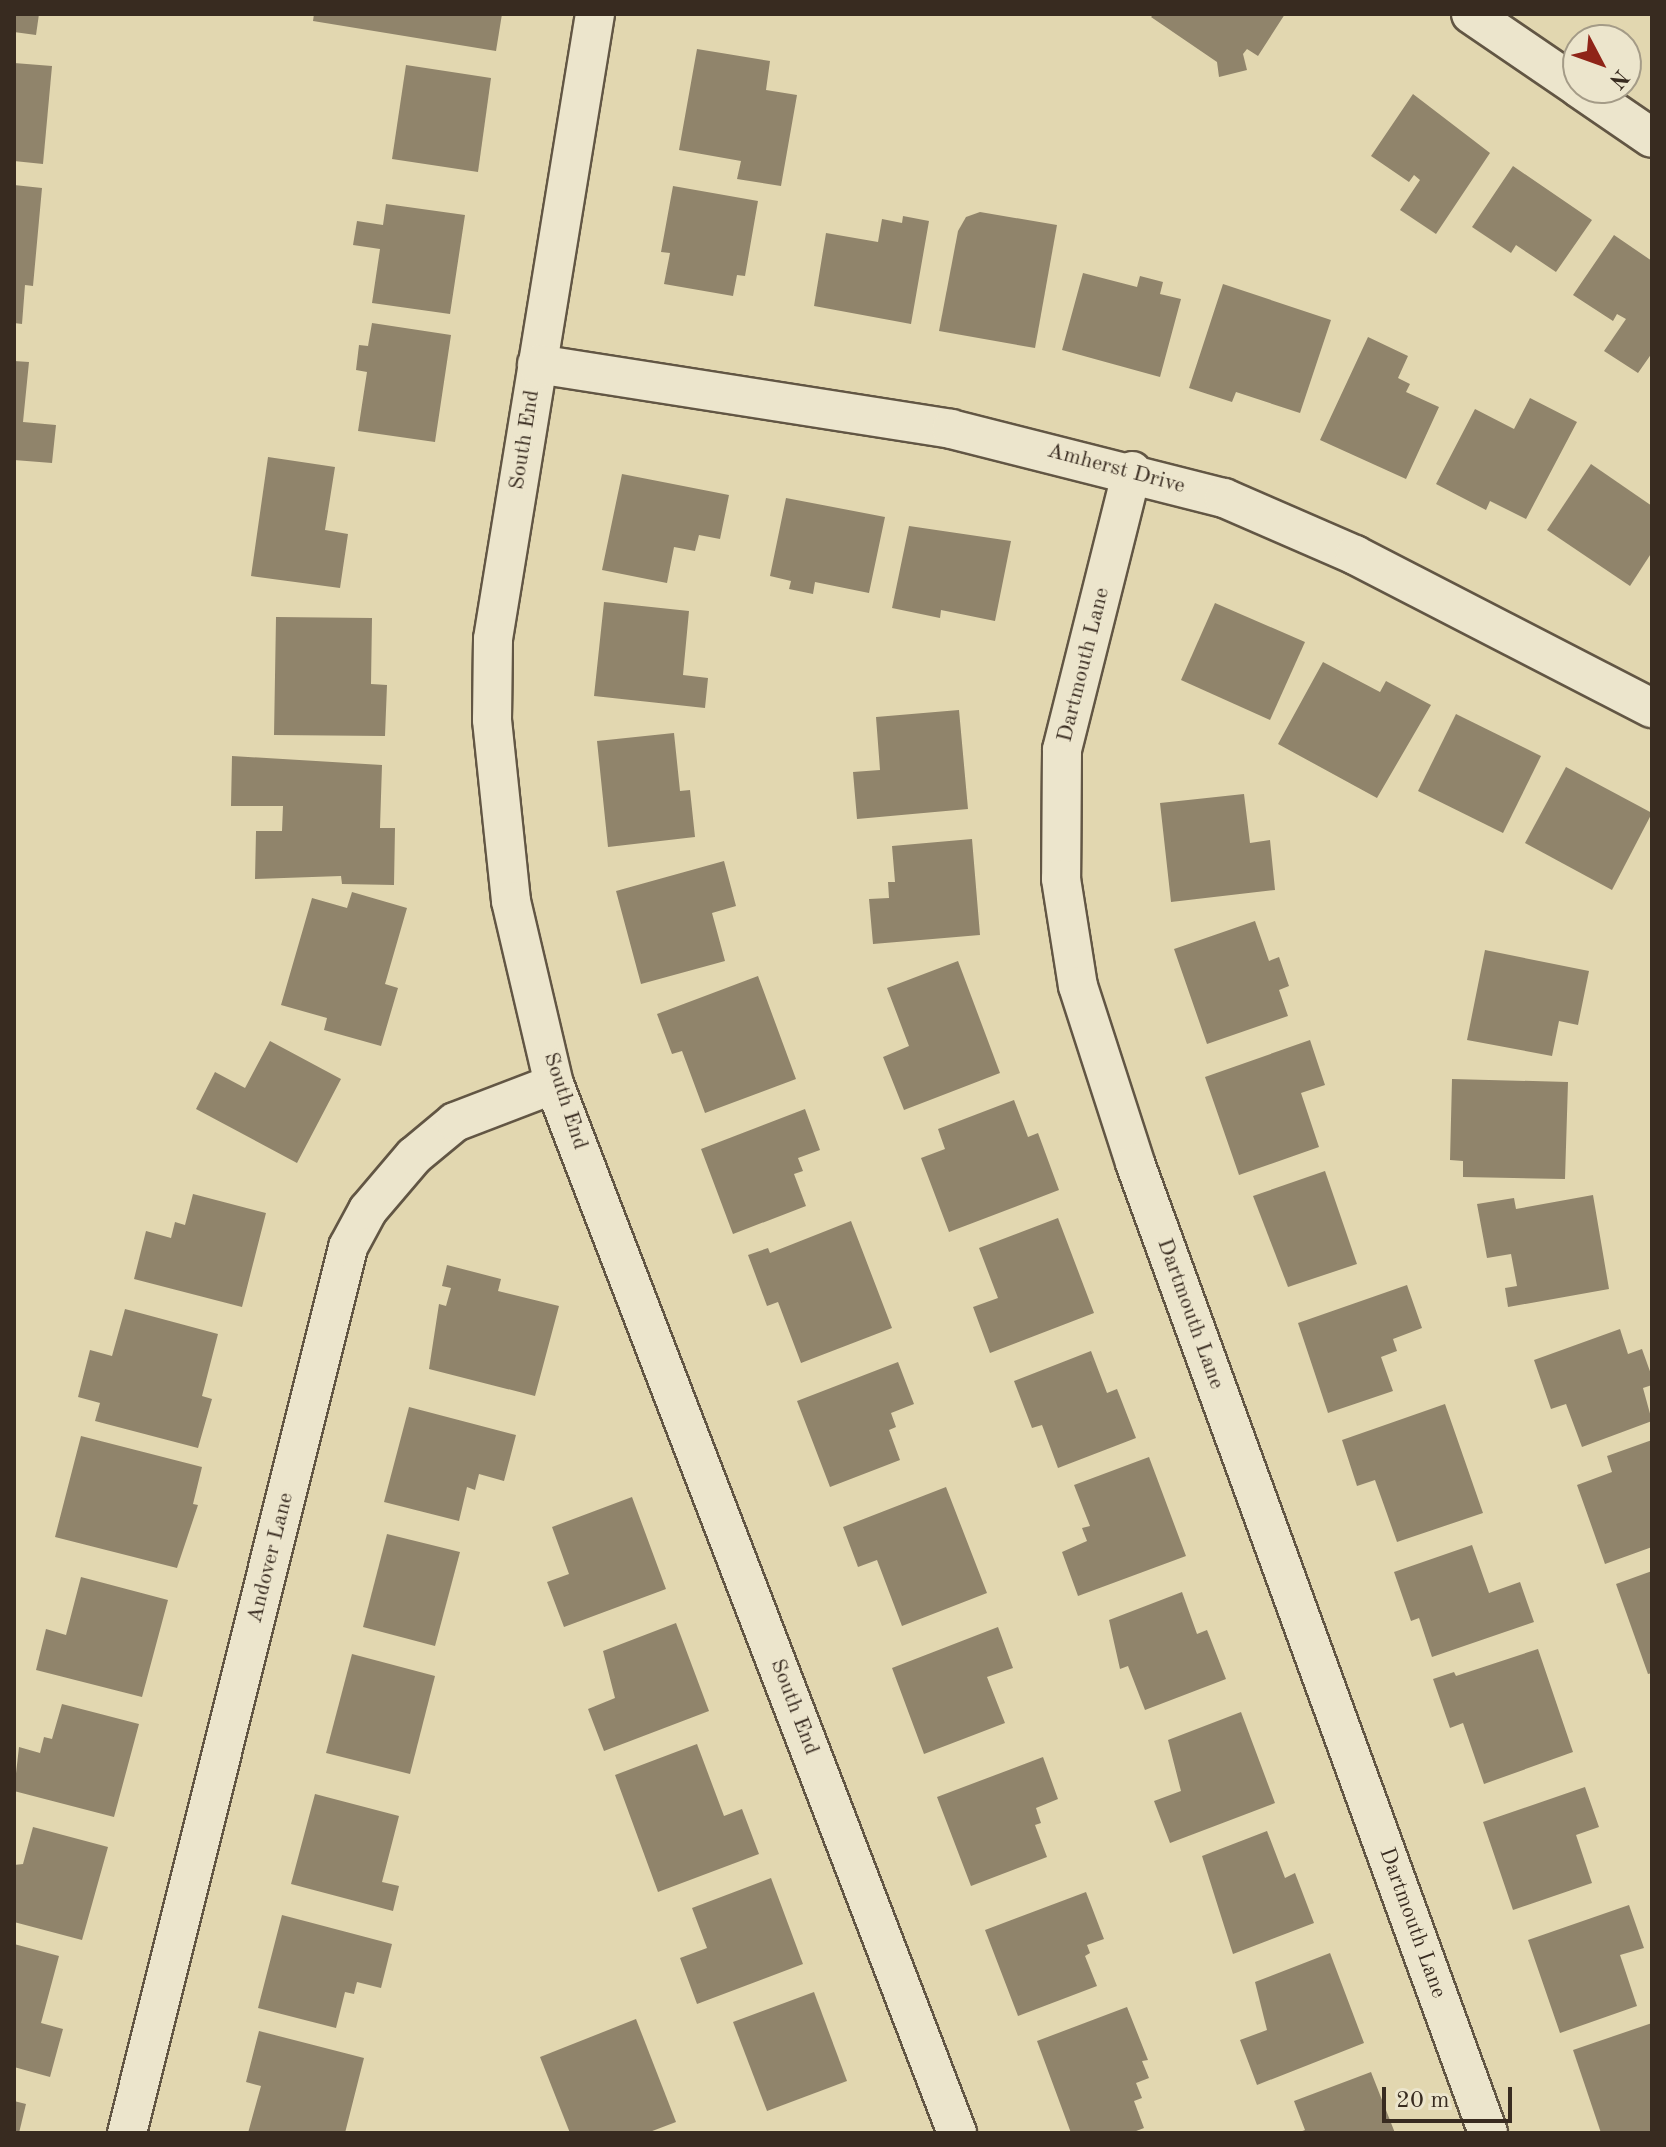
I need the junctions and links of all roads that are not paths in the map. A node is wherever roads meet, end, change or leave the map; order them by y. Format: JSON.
{"nodes":[{"id":1,"x":595,"y":14,"type":"edge"},
{"id":2,"x":1471,"y":14,"type":"edge"},
{"id":3,"x":1562,"y":76,"type":"edge"},
{"id":4,"x":1602,"y":104,"type":"edge"},
{"id":5,"x":1652,"y":138,"type":"edge"},
{"id":6,"x":537,"y":364,"type":"junction"},
{"id":7,"x":1132,"y":471,"type":"junction"},
{"id":8,"x":1652,"y":708,"type":"edge"},
{"id":9,"x":554,"y":1084,"type":"junction"},
{"id":10,"x":127,"y":2133,"type":"edge"},
{"id":11,"x":957,"y":2133,"type":"edge"},
{"id":12,"x":1488,"y":2133,"type":"edge"}],
"edges":[{"from":1,"to":6,"type":"street","name":"South End"},
{"from":2,"to":3,"type":"street"},
{"from":4,"to":5,"type":"street"},
{"from":6,"to":7,"type":"street","name":"Amherst Drive"},
{"from":6,"to":9,"type":"street","name":"South End"},
{"from":7,"to":8,"type":"street","name":"Amherst Drive"},
{"from":7,"to":12,"type":"street","name":"Dartmouth Lane"},
{"from":9,"to":10,"type":"street","name":"Andover Lane"},
{"from":9,"to":11,"type":"street","name":"South End"}]}
